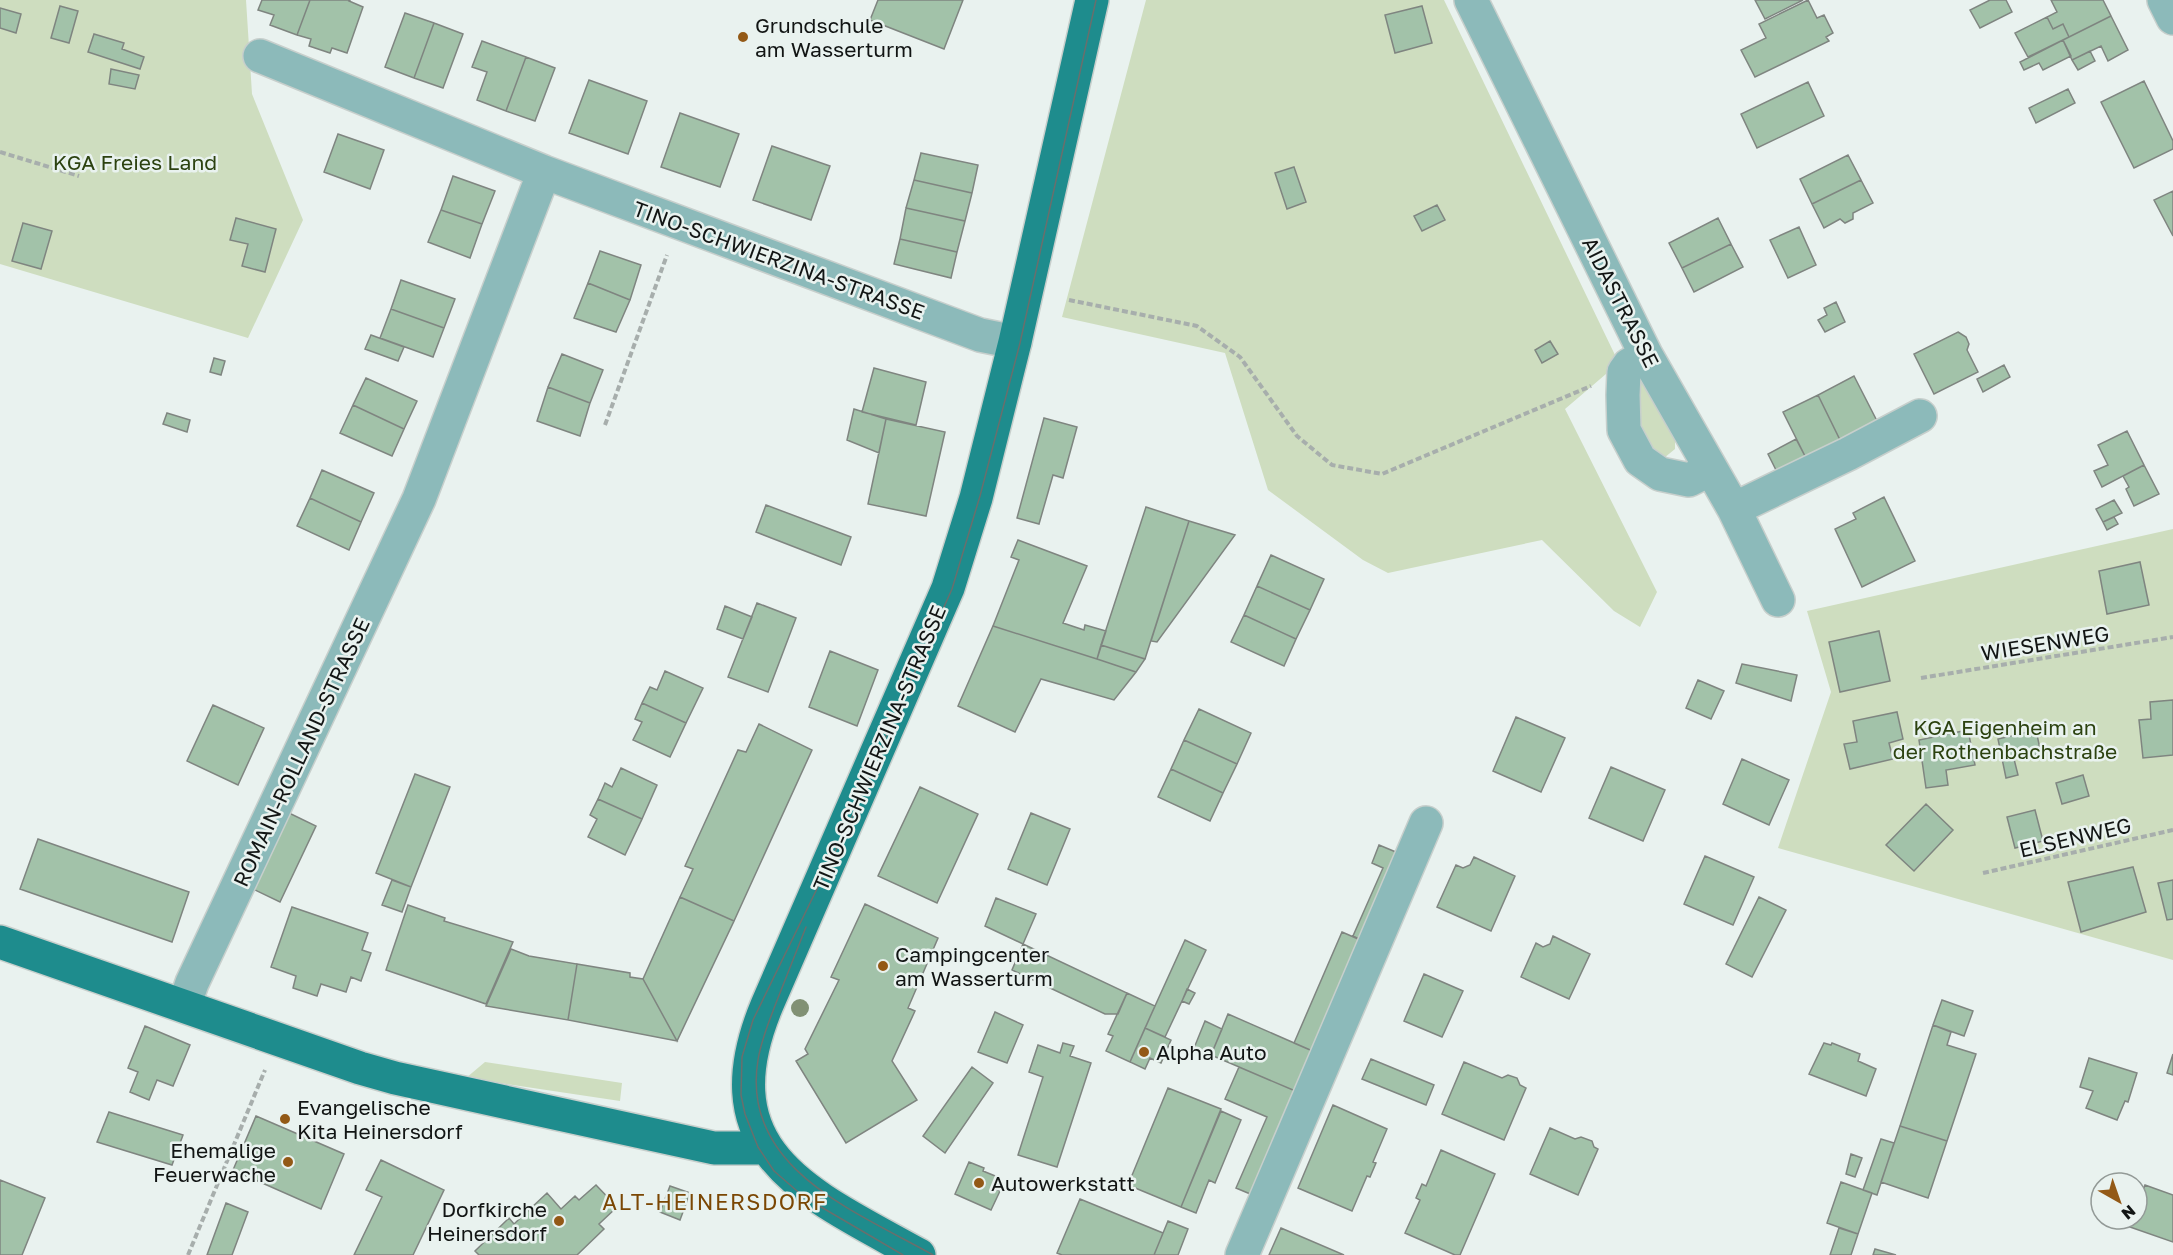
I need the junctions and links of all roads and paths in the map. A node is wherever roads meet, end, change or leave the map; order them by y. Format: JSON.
{"nodes":[{"id":1,"x":1092,"y":0,"type":"edge"},
{"id":2,"x":1471,"y":0,"type":"edge"},
{"id":3,"x":2164,"y":0,"type":"edge"},
{"id":4,"x":2173,"y":18,"type":"edge"},
{"id":5,"x":260,"y":56,"type":"dead end"},
{"id":6,"x":0,"y":152,"type":"edge"},
{"id":7,"x":544,"y":172,"type":"junction"},
{"id":8,"x":79,"y":176,"type":"dead end"},
{"id":9,"x":679,"y":223,"type":"junction"},
{"id":10,"x":1069,"y":300,"type":"dead end"},
{"id":11,"x":1016,"y":342,"type":"junction"},
{"id":12,"x":1635,"y":363,"type":"junction"},
{"id":13,"x":1920,"y":416,"type":"dead end"},
{"id":14,"x":605,"y":425,"type":"dead end"},
{"id":15,"x":1711,"y":469,"type":"junction"},
{"id":16,"x":1734,"y":509,"type":"junction"},
{"id":17,"x":1778,"y":600,"type":"dead end"},
{"id":18,"x":2173,"y":637,"type":"edge"},
{"id":19,"x":1921,"y":678,"type":"dead end"},
{"id":20,"x":1426,"y":823,"type":"dead end"},
{"id":21,"x":2173,"y":830,"type":"edge"},
{"id":22,"x":1983,"y":873,"type":"dead end"},
{"id":23,"x":0,"y":942,"type":"edge"},
{"id":24,"x":184,"y":1006,"type":"junction"},
{"id":25,"x":265,"y":1070,"type":"dead end"},
{"id":26,"x":767,"y":1148,"type":"junction"},
{"id":27,"x":188,"y":1255,"type":"edge"},
{"id":28,"x":919,"y":1255,"type":"edge"},
{"id":29,"x":1242,"y":1255,"type":"edge"}],
"edges":[{"from":1,"to":11,"type":"main road","name":"TINO-SCHWIERZINA-STRASSE"},
{"from":2,"to":12,"type":"street","name":"AIDASTRASSE"},
{"from":3,"to":4,"type":"street"},
{"from":5,"to":7,"type":"street","name":"TINO-SCHWIERZINA-STRASSE"},
{"from":6,"to":8,"type":"path"},
{"from":7,"to":9,"type":"street","name":"TINO-SCHWIERZINA-STRASSE"},
{"from":7,"to":24,"type":"street","name":"ROMAIN-ROLLAND-STRASSE"},
{"from":9,"to":11,"type":"street","name":"TINO-SCHWIERZINA-STRASSE"},
{"from":9,"to":14,"type":"path"},
{"from":10,"to":12,"type":"path"},
{"from":11,"to":26,"type":"main road","name":"TINO-SCHWIERZINA-STRASSE"},
{"from":12,"to":15,"type":"street","name":"AIDASTRASSE"},
{"from":12,"to":15,"type":"street"},
{"from":13,"to":16,"type":"street"},
{"from":15,"to":16,"type":"street","name":"AIDASTRASSE"},
{"from":16,"to":17,"type":"street","name":"AIDASTRASSE"},
{"from":18,"to":19,"type":"path","name":"WIESENWEG"},
{"from":20,"to":29,"type":"street"},
{"from":21,"to":22,"type":"path","name":"ELSENWEG"},
{"from":23,"to":24,"type":"main road"},
{"from":24,"to":26,"type":"main road"},
{"from":25,"to":27,"type":"path"},
{"from":26,"to":28,"type":"main road"}]}
